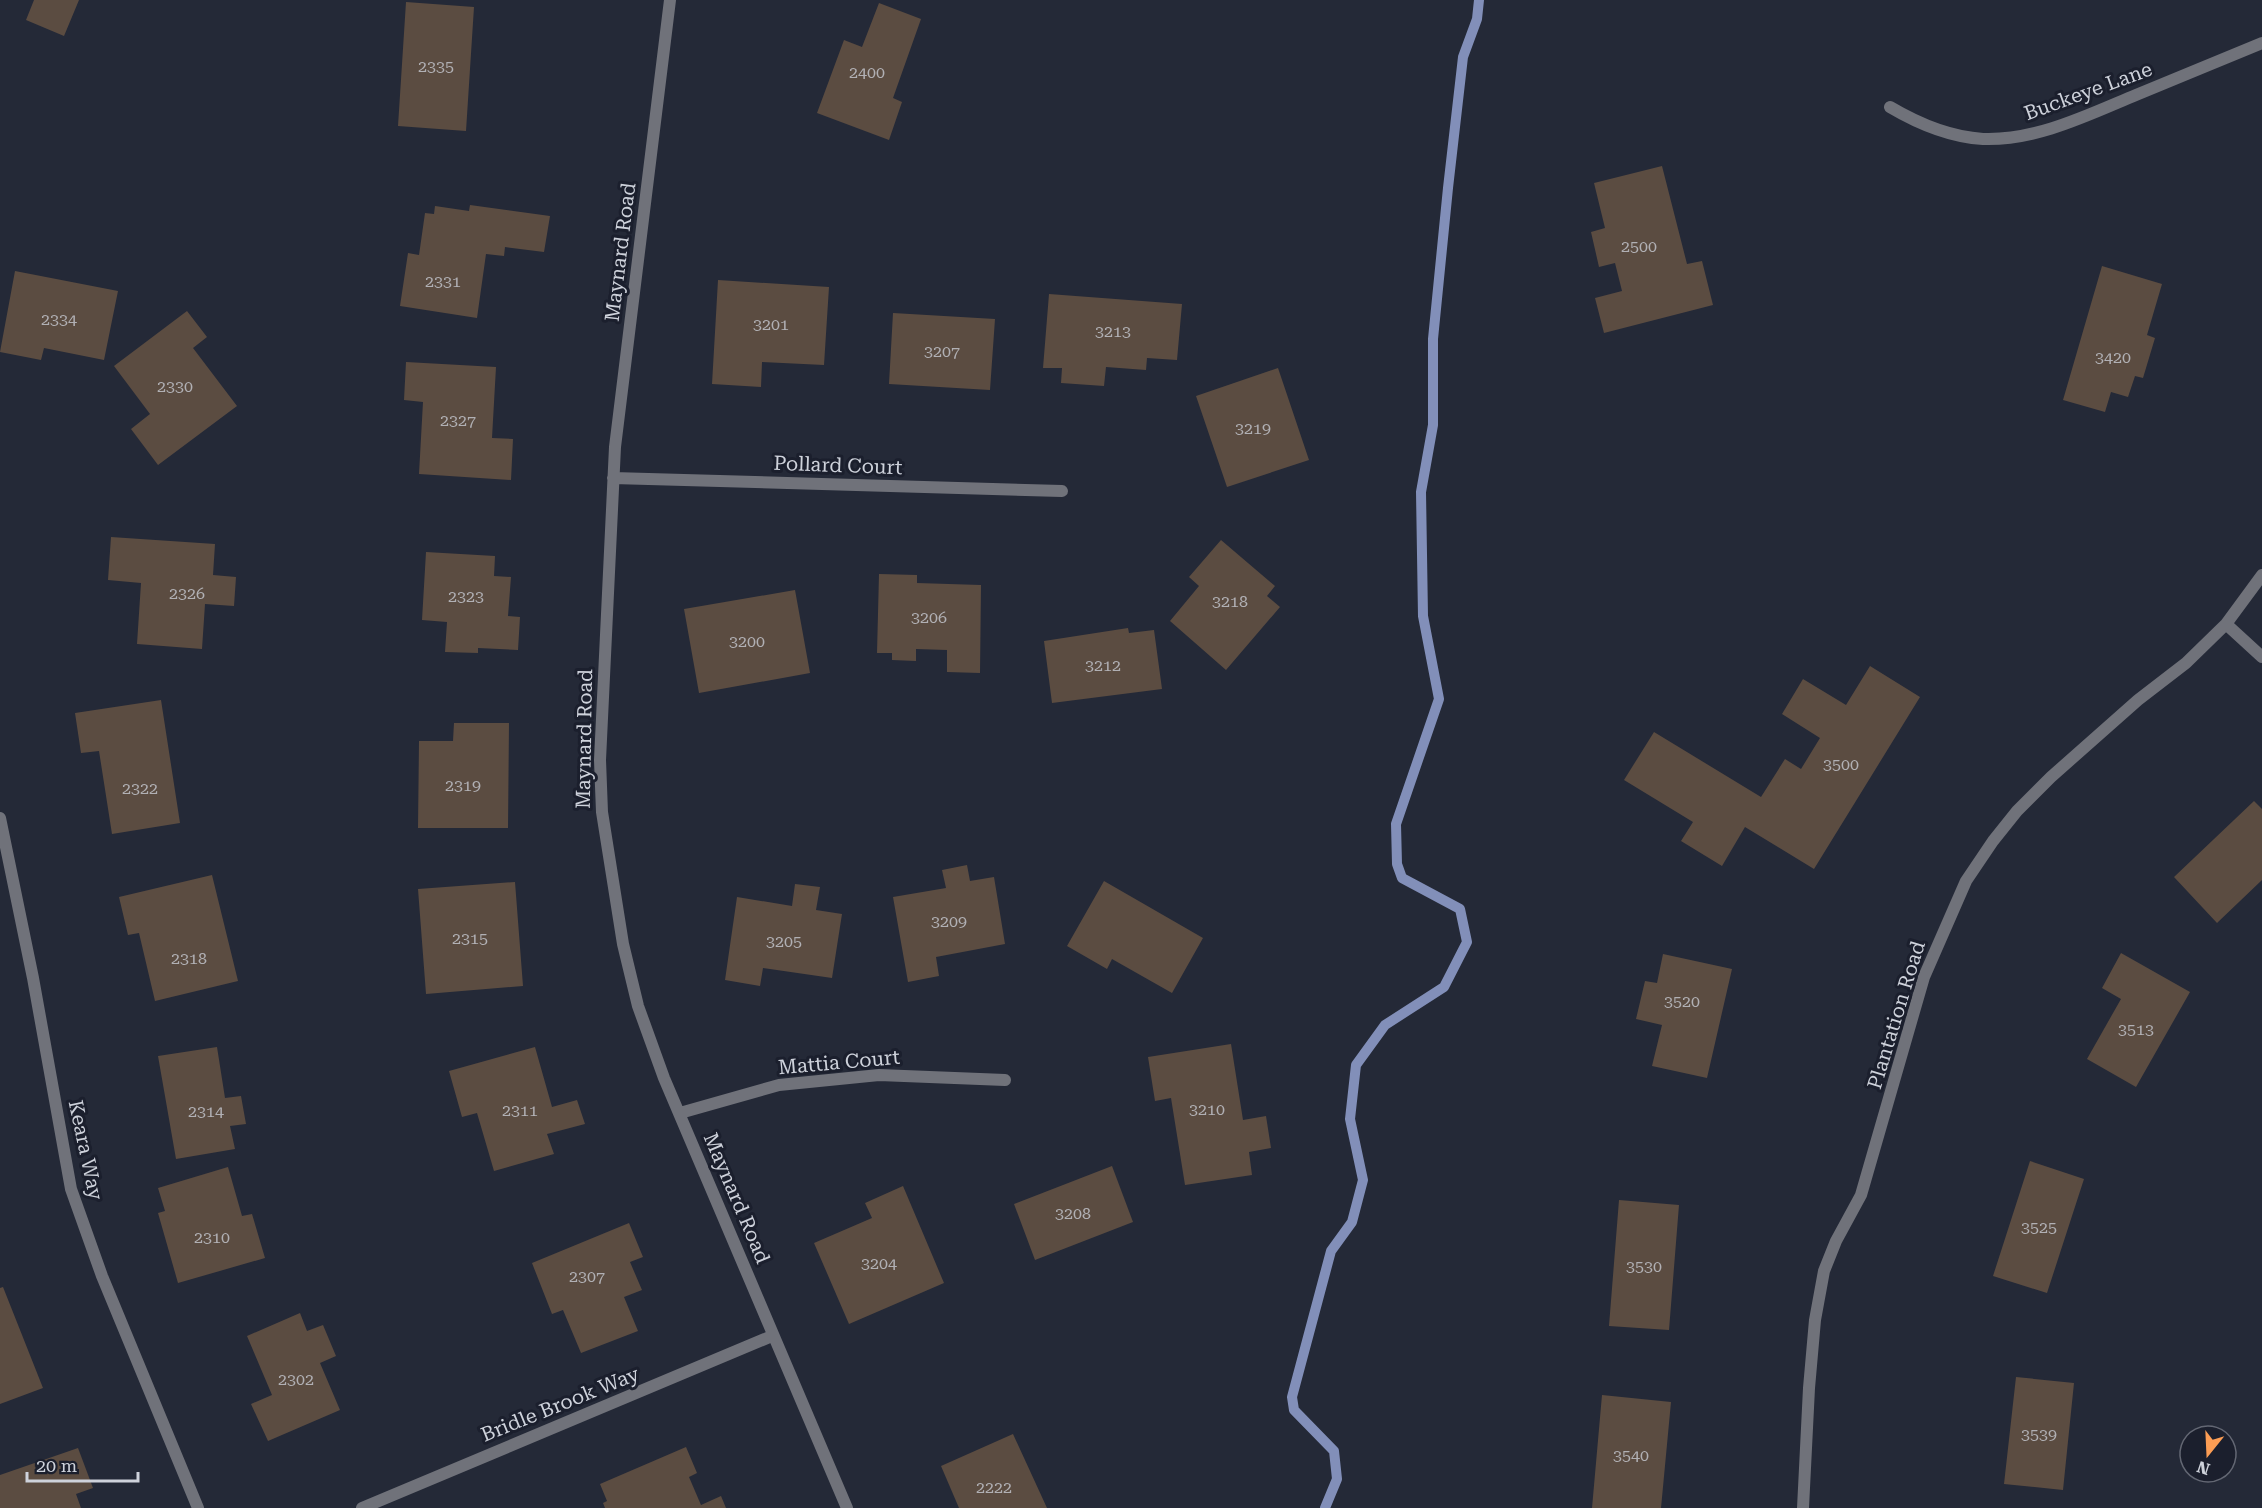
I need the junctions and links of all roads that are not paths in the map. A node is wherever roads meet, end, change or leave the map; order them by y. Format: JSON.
{"nodes":[{"id":1,"x":670,"y":0,"type":"edge"},
{"id":2,"x":2262,"y":43,"type":"edge"},
{"id":3,"x":1890,"y":107,"type":"dead end"},
{"id":4,"x":613,"y":478,"type":"junction"},
{"id":5,"x":1062,"y":491,"type":"dead end"},
{"id":6,"x":2262,"y":575,"type":"edge"},
{"id":7,"x":2226,"y":624,"type":"junction"},
{"id":8,"x":2262,"y":657,"type":"edge"},
{"id":9,"x":0,"y":818,"type":"edge"},
{"id":10,"x":1005,"y":1080,"type":"dead end"},
{"id":11,"x":680,"y":1113,"type":"junction"},
{"id":12,"x":772,"y":1336,"type":"junction"},
{"id":13,"x":198,"y":1508,"type":"edge"},
{"id":14,"x":362,"y":1508,"type":"edge"},
{"id":15,"x":847,"y":1508,"type":"edge"},
{"id":16,"x":1803,"y":1508,"type":"edge"}],
"edges":[{"from":1,"to":4,"type":"street","name":"Maynard Road"},
{"from":2,"to":3,"type":"street","name":"Buckeye Lane"},
{"from":4,"to":5,"type":"street","name":"Pollard Court"},
{"from":4,"to":11,"type":"street","name":"Maynard Road"},
{"from":6,"to":7,"type":"street","name":"Plantation Road"},
{"from":7,"to":8,"type":"street"},
{"from":7,"to":16,"type":"street","name":"Plantation Road"},
{"from":9,"to":13,"type":"street","name":"Keara Way"},
{"from":10,"to":11,"type":"street","name":"Mattia Court"},
{"from":11,"to":12,"type":"street","name":"Maynard Road"},
{"from":12,"to":14,"type":"street","name":"Bridle Brook Way"},
{"from":12,"to":15,"type":"street","name":"Maynard Road"}]}
